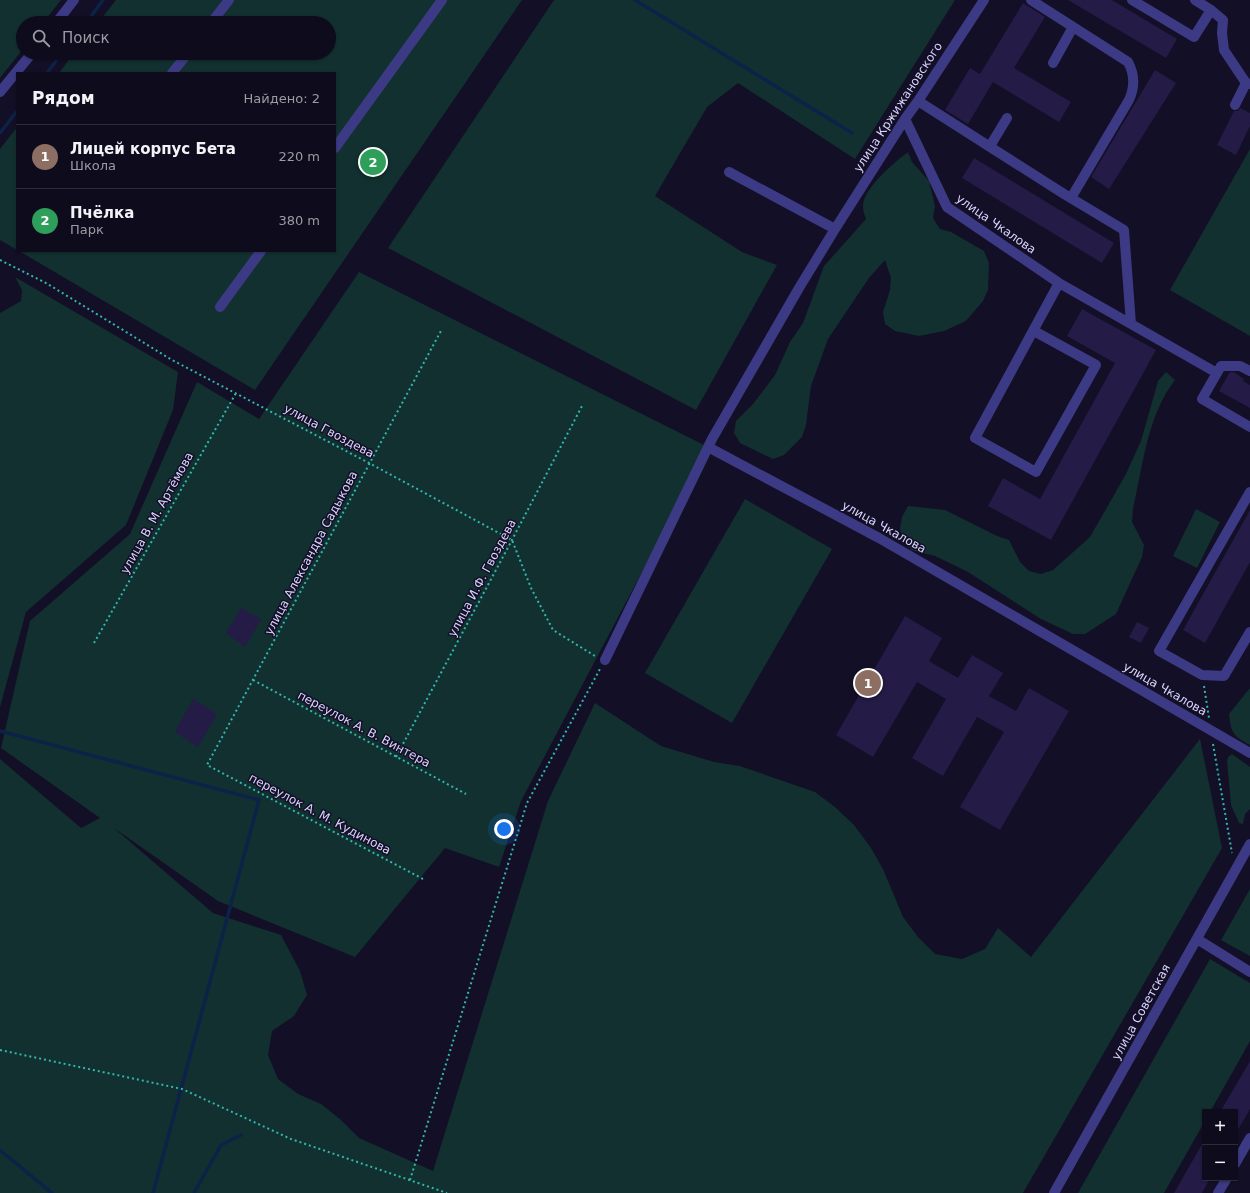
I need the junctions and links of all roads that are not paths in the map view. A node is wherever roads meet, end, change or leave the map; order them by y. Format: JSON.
{"nodes":[{"id":1,"x":74,"y":0,"type":"edge"},
{"id":2,"x":230,"y":0,"type":"edge"},
{"id":3,"x":442,"y":0,"type":"edge"},
{"id":4,"x":984,"y":0,"type":"edge"},
{"id":5,"x":1031,"y":0,"type":"edge"},
{"id":6,"x":1132,"y":0,"type":"edge"},
{"id":7,"x":1195,"y":0,"type":"edge"},
{"id":8,"x":1211,"y":10,"type":"junction"},
{"id":9,"x":61,"y":16,"type":"edge"},
{"id":10,"x":217,"y":16,"type":"edge"},
{"id":11,"x":1073,"y":27,"type":"junction"},
{"id":12,"x":26,"y":60,"type":"edge"},
{"id":13,"x":182,"y":60,"type":"edge"},
{"id":14,"x":1053,"y":63,"type":"dead end"},
{"id":15,"x":16,"y":72,"type":"edge"},
{"id":16,"x":16,"y":72,"type":"edge"},
{"id":17,"x":173,"y":72,"type":"edge"},
{"id":18,"x":1248,"y":84,"type":"edge"},
{"id":19,"x":0,"y":92,"type":"edge"},
{"id":20,"x":918,"y":101,"type":"junction"},
{"id":21,"x":1235,"y":105,"type":"dead end"},
{"id":22,"x":1007,"y":118,"type":"dead end"},
{"id":23,"x":905,"y":119,"type":"junction"},
{"id":24,"x":990,"y":146,"type":"junction"},
{"id":25,"x":336,"y":147,"type":"edge"},
{"id":26,"x":729,"y":172,"type":"dead end"},
{"id":27,"x":1071,"y":198,"type":"junction"},
{"id":28,"x":835,"y":229,"type":"junction"},
{"id":29,"x":260,"y":252,"type":"edge"},
{"id":30,"x":1059,"y":282,"type":"junction"},
{"id":31,"x":220,"y":308,"type":"dead end"},
{"id":32,"x":1131,"y":324,"type":"junction"},
{"id":33,"x":1034,"y":331,"type":"junction"},
{"id":34,"x":1250,"y":371,"type":"edge"},
{"id":35,"x":1217,"y":373,"type":"junction"},
{"id":36,"x":1250,"y":427,"type":"edge"},
{"id":37,"x":708,"y":447,"type":"junction"},
{"id":38,"x":1250,"y":492,"type":"edge"},
{"id":39,"x":1250,"y":632,"type":"edge"},
{"id":40,"x":604,"y":660,"type":"road end"},
{"id":41,"x":1250,"y":753,"type":"edge"},
{"id":42,"x":1250,"y":844,"type":"edge"},
{"id":43,"x":1197,"y":939,"type":"junction"},
{"id":44,"x":1250,"y":972,"type":"edge"},
{"id":45,"x":1250,"y":1138,"type":"edge"},
{"id":46,"x":1238,"y":1159,"type":"edge"},
{"id":47,"x":1225,"y":1181,"type":"edge"},
{"id":48,"x":1054,"y":1193,"type":"edge"},
{"id":49,"x":1218,"y":1193,"type":"edge"}],
"edges":[{"from":1,"to":9,"type":"street"},
{"from":2,"to":10,"type":"street"},
{"from":3,"to":25,"type":"street"},
{"from":4,"to":20,"type":"street","name":"улица Кржижановского"},
{"from":5,"to":11,"type":"street"},
{"from":6,"to":8,"type":"street"},
{"from":7,"to":8,"type":"street"},
{"from":8,"to":18,"type":"street"},
{"from":11,"to":14,"type":"street"},
{"from":11,"to":27,"type":"street"},
{"from":12,"to":16,"type":"street"},
{"from":13,"to":17,"type":"street"},
{"from":15,"to":19,"type":"street"},
{"from":18,"to":21,"type":"street"},
{"from":20,"to":23,"type":"street","name":"улица Кржижановского"},
{"from":20,"to":24,"type":"street"},
{"from":22,"to":24,"type":"street"},
{"from":23,"to":28,"type":"street","name":"улица Кржижановского"},
{"from":23,"to":30,"type":"street","name":"улица Чкалова"},
{"from":24,"to":27,"type":"street"},
{"from":26,"to":28,"type":"street"},
{"from":27,"to":32,"type":"street"},
{"from":28,"to":37,"type":"street","name":"улица Кржижановского"},
{"from":29,"to":31,"type":"street"},
{"from":30,"to":32,"type":"street","name":"улица Чкалова"},
{"from":30,"to":33,"type":"street"},
{"from":32,"to":35,"type":"street","name":"улица Чкалова"},
{"from":33,"to":33,"type":"street"},
{"from":34,"to":35,"type":"street"},
{"from":35,"to":36,"type":"street"},
{"from":37,"to":40,"type":"street"},
{"from":37,"to":41,"type":"street","name":"улица Чкалова"},
{"from":38,"to":39,"type":"street"},
{"from":42,"to":43,"type":"street","name":"улица Советская"},
{"from":43,"to":44,"type":"street"},
{"from":43,"to":48,"type":"street","name":"улица Советская"},
{"from":45,"to":46,"type":"street"},
{"from":47,"to":49,"type":"street"}]}
